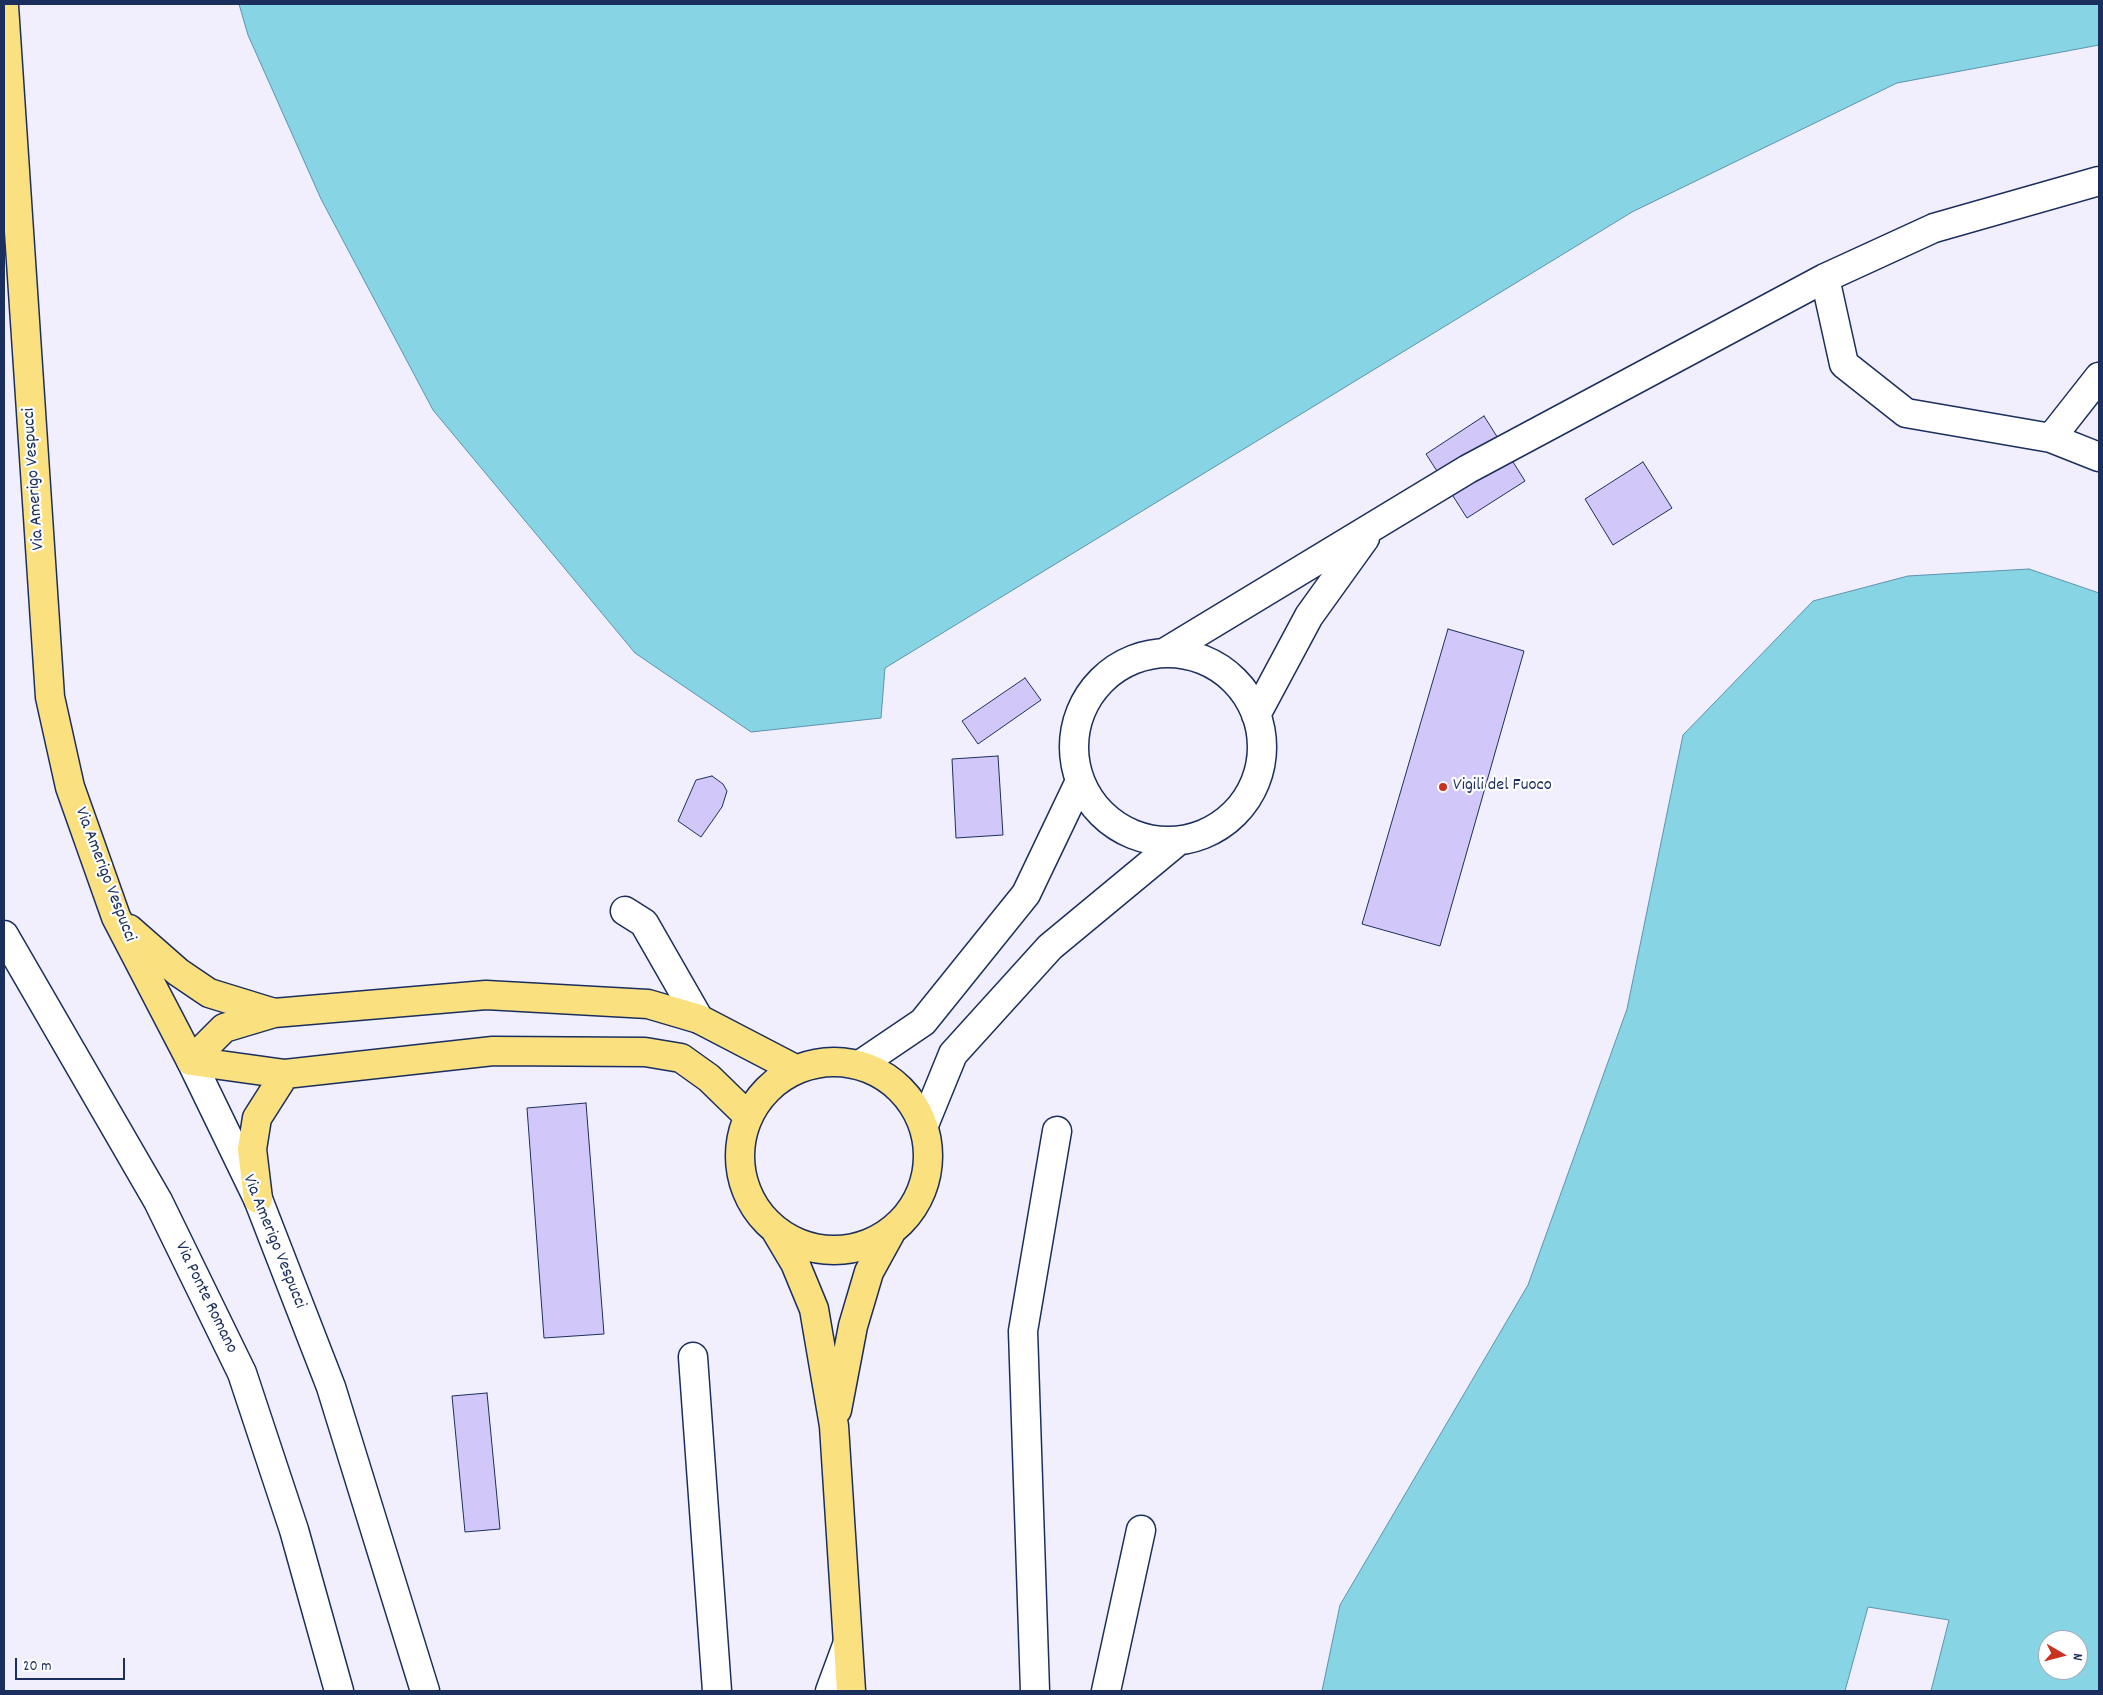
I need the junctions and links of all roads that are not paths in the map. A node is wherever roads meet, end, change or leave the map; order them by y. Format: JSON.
{"nodes":[{"id":1,"x":4,"y":6,"type":"edge"},
{"id":2,"x":2099,"y":181,"type":"edge"},
{"id":3,"x":1825,"y":278,"type":"junction"},
{"id":4,"x":2099,"y":377,"type":"edge"},
{"id":5,"x":2051,"y":438,"type":"junction"},
{"id":6,"x":2099,"y":457,"type":"edge"},
{"id":7,"x":1372,"y":529,"type":"junction"},
{"id":8,"x":1164,"y":653,"type":"junction"},
{"id":9,"x":1256,"y":715,"type":"junction"},
{"id":10,"x":1080,"y":781,"type":"junction"},
{"id":11,"x":1178,"y":840,"type":"junction"},
{"id":12,"x":625,"y":911,"type":"dead end"},
{"id":13,"x":116,"y":917,"type":"junction"},
{"id":14,"x":4,"y":935,"type":"edge"},
{"id":15,"x":274,"y":1013,"type":"junction"},
{"id":16,"x":699,"y":1019,"type":"junction"},
{"id":17,"x":191,"y":1061,"type":"junction"},
{"id":18,"x":861,"y":1064,"type":"junction"},
{"id":19,"x":795,"y":1069,"type":"junction"},
{"id":20,"x":286,"y":1074,"type":"junction"},
{"id":21,"x":748,"y":1116,"type":"junction"},
{"id":22,"x":924,"y":1125,"type":"junction"},
{"id":23,"x":1057,"y":1132,"type":"dead end"},
{"id":24,"x":258,"y":1199,"type":"junction"},
{"id":25,"x":776,"y":1231,"type":"junction"},
{"id":26,"x":891,"y":1232,"type":"junction"},
{"id":27,"x":693,"y":1357,"type":"dead end"},
{"id":28,"x":834,"y":1426,"type":"junction"},
{"id":29,"x":1141,"y":1530,"type":"dead end"},
{"id":30,"x":848,"y":1645,"type":"junction"},
{"id":31,"x":339,"y":1691,"type":"edge"},
{"id":32,"x":425,"y":1691,"type":"edge"},
{"id":33,"x":717,"y":1691,"type":"edge"},
{"id":34,"x":830,"y":1691,"type":"edge"},
{"id":35,"x":851,"y":1691,"type":"edge"},
{"id":36,"x":1035,"y":1691,"type":"edge"},
{"id":37,"x":1106,"y":1691,"type":"edge"}],
"edges":[{"from":1,"to":13,"type":"main road","name":"Via Amerigo Vespucci"},
{"from":2,"to":3,"type":"street"},
{"from":3,"to":5,"type":"street"},
{"from":3,"to":7,"type":"street"},
{"from":4,"to":5,"type":"street"},
{"from":5,"to":6,"type":"street"},
{"from":7,"to":8,"type":"street"},
{"from":7,"to":9,"type":"street"},
{"from":8,"to":9,"type":"street"},
{"from":8,"to":10,"type":"street"},
{"from":9,"to":11,"type":"street"},
{"from":10,"to":11,"type":"street"},
{"from":10,"to":18,"type":"street"},
{"from":11,"to":22,"type":"street"},
{"from":12,"to":16,"type":"street"},
{"from":13,"to":15,"type":"main road"},
{"from":13,"to":17,"type":"main road","name":"Via Amerigo Vespucci"},
{"from":14,"to":31,"type":"street","name":"Via Ponte Romano"},
{"from":15,"to":16,"type":"main road"},
{"from":15,"to":17,"type":"main road"},
{"from":16,"to":19,"type":"main road"},
{"from":17,"to":20,"type":"main road"},
{"from":17,"to":24,"type":"street","name":"Via Amerigo Vespucci"},
{"from":18,"to":19,"type":"main road"},
{"from":18,"to":22,"type":"main road"},
{"from":19,"to":21,"type":"main road"},
{"from":20,"to":21,"type":"main road"},
{"from":20,"to":24,"type":"main road"},
{"from":21,"to":25,"type":"main road"},
{"from":22,"to":26,"type":"main road"},
{"from":23,"to":36,"type":"street"},
{"from":24,"to":32,"type":"street","name":"Via Amerigo Vespucci"},
{"from":25,"to":26,"type":"main road"},
{"from":25,"to":28,"type":"main road"},
{"from":26,"to":28,"type":"main road"},
{"from":27,"to":33,"type":"street"},
{"from":28,"to":30,"type":"main road"},
{"from":29,"to":37,"type":"street"},
{"from":30,"to":34,"type":"street"},
{"from":30,"to":35,"type":"main road"}]}
